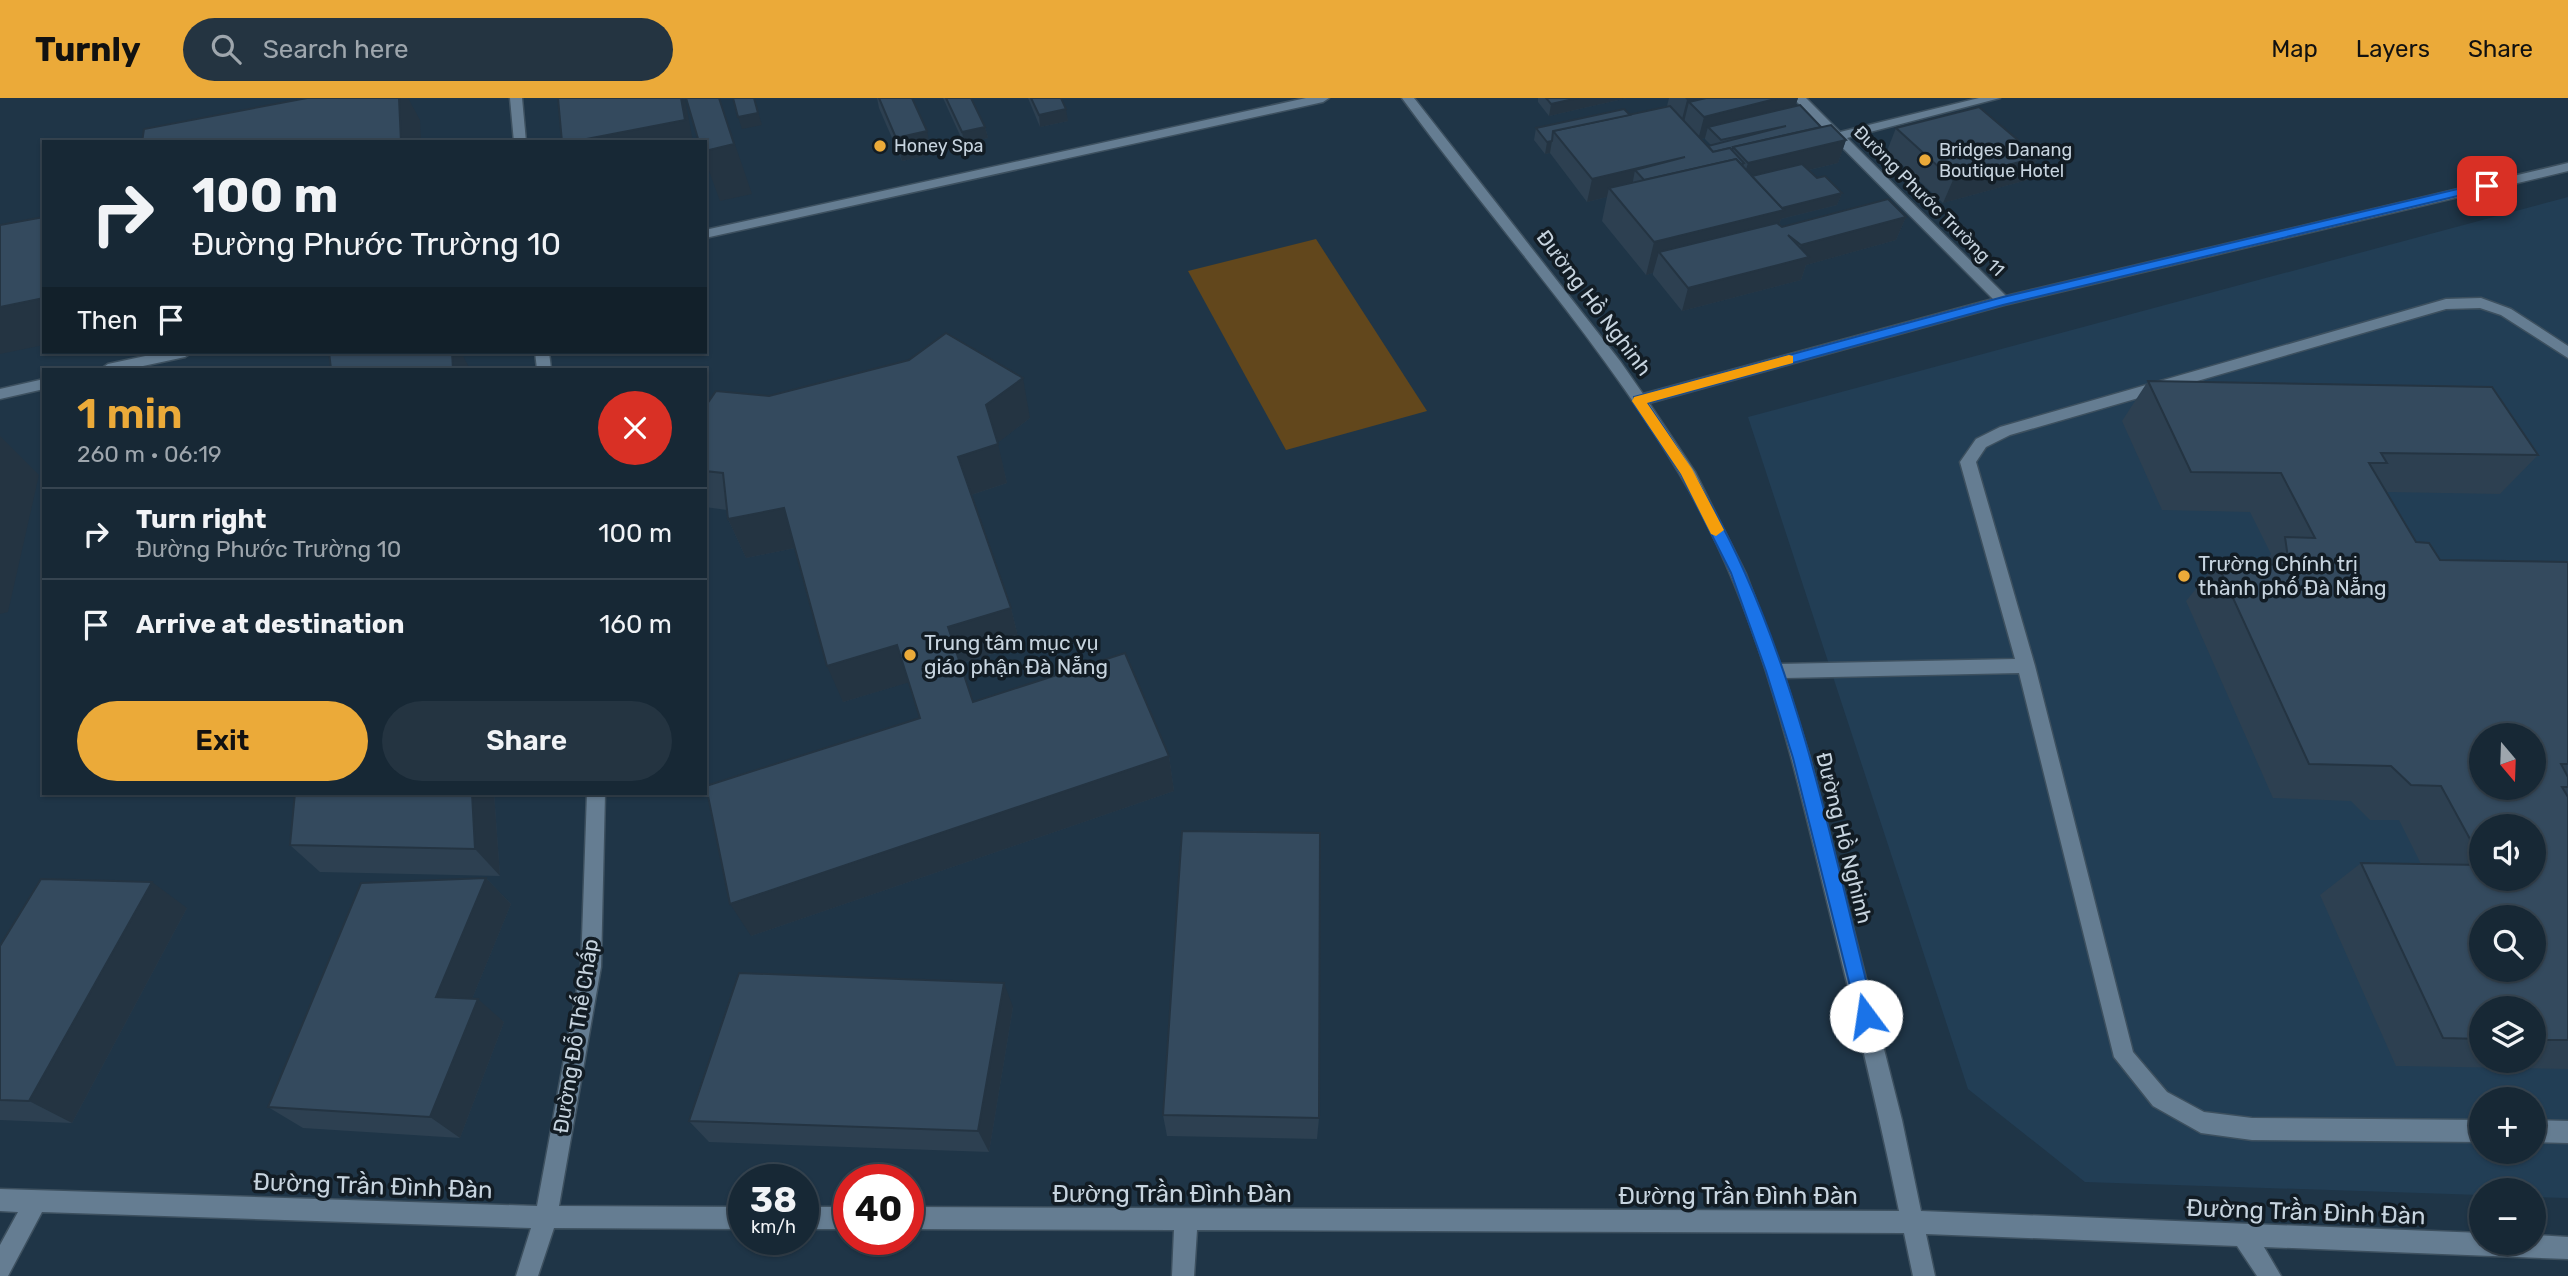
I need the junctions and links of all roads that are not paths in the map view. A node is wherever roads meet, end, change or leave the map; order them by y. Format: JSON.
{"nodes":[{"id":1,"x":516,"y":98,"type":"edge"},
{"id":2,"x":1323,"y":98,"type":"edge"},
{"id":3,"x":1408,"y":98,"type":"edge"},
{"id":4,"x":1799,"y":98,"type":"edge"},
{"id":5,"x":1994,"y":98,"type":"edge"},
{"id":6,"x":1840,"y":136,"type":"junction"},
{"id":7,"x":520,"y":140,"type":"edge"},
{"id":8,"x":2568,"y":167,"type":"edge"},
{"id":9,"x":707,"y":234,"type":"edge"},
{"id":10,"x":2003,"y":301,"type":"junction"},
{"id":11,"x":2568,"y":353,"type":"edge"},
{"id":12,"x":177,"y":354,"type":"edge"},
{"id":13,"x":126,"y":367,"type":"edge"},
{"id":14,"x":42,"y":384,"type":"edge"},
{"id":15,"x":0,"y":394,"type":"edge"},
{"id":16,"x":1638,"y":401,"type":"junction"},
{"id":17,"x":2026,"y":666,"type":"junction"},
{"id":18,"x":1774,"y":671,"type":"junction"},
{"id":19,"x":596,"y":795,"type":"edge"},
{"id":20,"x":2469,"y":1131,"type":"edge"},
{"id":21,"x":2546,"y":1131,"type":"edge"},
{"id":22,"x":2568,"y":1132,"type":"edge"},
{"id":23,"x":0,"y":1200,"type":"edge"},
{"id":24,"x":36,"y":1202,"type":"junction"},
{"id":25,"x":546,"y":1217,"type":"junction"},
{"id":26,"x":728,"y":1218,"type":"edge"},
{"id":27,"x":924,"y":1219,"type":"edge"},
{"id":28,"x":1186,"y":1220,"type":"junction"},
{"id":29,"x":1912,"y":1222,"type":"junction"},
{"id":30,"x":2243,"y":1235,"type":"junction"},
{"id":31,"x":2568,"y":1248,"type":"edge"},
{"id":32,"x":0,"y":1268,"type":"edge"},
{"id":33,"x":527,"y":1276,"type":"edge"},
{"id":34,"x":1183,"y":1276,"type":"edge"},
{"id":35,"x":1924,"y":1276,"type":"edge"},
{"id":36,"x":2270,"y":1276,"type":"edge"}],
"edges":[{"from":1,"to":7,"type":"street"},
{"from":2,"to":9,"type":"street"},
{"from":3,"to":16,"type":"street","name":"Đường Hồ Nghinh"},
{"from":4,"to":6,"type":"street","name":"Đường Phước Trường 11"},
{"from":5,"to":6,"type":"street"},
{"from":6,"to":10,"type":"street","name":"Đường Phước Trường 11"},
{"from":8,"to":10,"type":"street"},
{"from":10,"to":16,"type":"street"},
{"from":11,"to":17,"type":"street"},
{"from":12,"to":13,"type":"street"},
{"from":14,"to":15,"type":"street"},
{"from":16,"to":18,"type":"street","name":"Đường Hồ Nghinh"},
{"from":17,"to":18,"type":"street"},
{"from":17,"to":20,"type":"street"},
{"from":18,"to":29,"type":"street","name":"Đường Hồ Nghinh"},
{"from":19,"to":25,"type":"street","name":"Đường Đỗ Thế Chấp"},
{"from":21,"to":22,"type":"street"},
{"from":23,"to":24,"type":"street","name":"Đường Trần Đình Đàn"},
{"from":24,"to":25,"type":"street","name":"Đường Trần Đình Đàn"},
{"from":24,"to":32,"type":"street"},
{"from":25,"to":26,"type":"street","name":"Đường Trần Đình Đàn"},
{"from":25,"to":33,"type":"street","name":"Đường Đỗ Thế Chấp"},
{"from":27,"to":28,"type":"street","name":"Đường Trần Đình Đàn"},
{"from":28,"to":29,"type":"street","name":"Đường Trần Đình Đàn"},
{"from":28,"to":34,"type":"street"},
{"from":29,"to":30,"type":"street","name":"Đường Trần Đình Đàn"},
{"from":29,"to":35,"type":"street","name":"Đường Hồ Nghinh"},
{"from":30,"to":31,"type":"street","name":"Đường Trần Đình Đàn"},
{"from":30,"to":36,"type":"street"}]}
